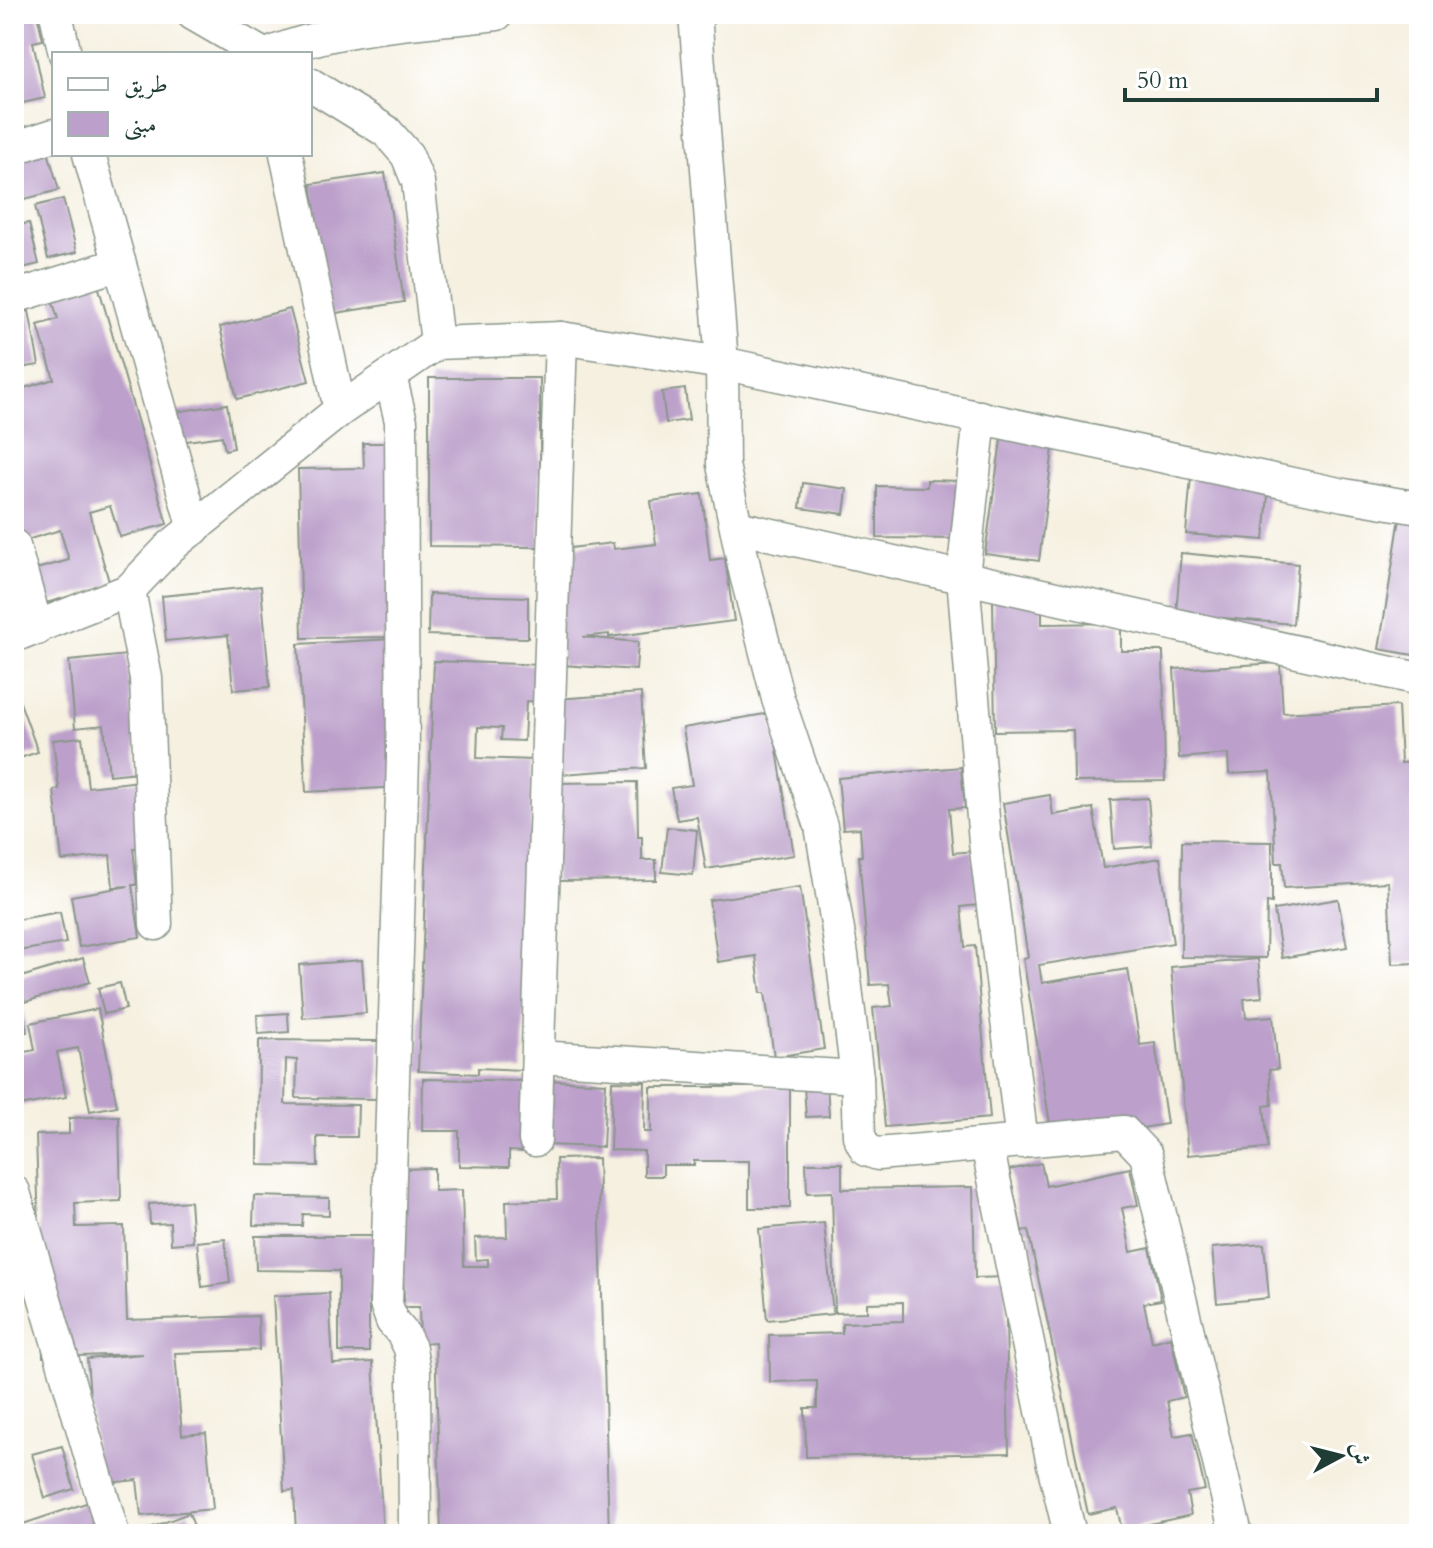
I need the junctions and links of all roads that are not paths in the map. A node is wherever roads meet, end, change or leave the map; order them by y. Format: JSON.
{"nodes":[{"id":1,"x":56,"y":14,"type":"edge"},
{"id":2,"x":193,"y":14,"type":"edge"},
{"id":3,"x":497,"y":14,"type":"edge"},
{"id":4,"x":695,"y":14,"type":"edge"},
{"id":5,"x":65,"y":52,"type":"edge"},
{"id":6,"x":259,"y":52,"type":"edge"},
{"id":7,"x":274,"y":52,"type":"edge"},
{"id":8,"x":312,"y":85,"type":"edge"},
{"id":9,"x":52,"y":136,"type":"edge"},
{"id":10,"x":14,"y":148,"type":"edge"},
{"id":11,"x":90,"y":156,"type":"edge"},
{"id":12,"x":286,"y":156,"type":"edge"},
{"id":13,"x":120,"y":264,"type":"junction"},
{"id":14,"x":14,"y":297,"type":"edge"},
{"id":15,"x":561,"y":338,"type":"junction"},
{"id":16,"x":437,"y":343,"type":"junction"},
{"id":17,"x":722,"y":363,"type":"junction"},
{"id":18,"x":390,"y":376,"type":"junction"},
{"id":19,"x":340,"y":410,"type":"junction"},
{"id":20,"x":980,"y":417,"type":"junction"},
{"id":21,"x":1419,"y":508,"type":"edge"},
{"id":22,"x":737,"y":527,"type":"junction"},
{"id":23,"x":194,"y":529,"type":"junction"},
{"id":24,"x":14,"y":546,"type":"edge"},
{"id":25,"x":963,"y":577,"type":"junction"},
{"id":26,"x":129,"y":590,"type":"junction"},
{"id":27,"x":25,"y":633,"type":"edge"},
{"id":28,"x":1419,"y":679,"type":"edge"},
{"id":29,"x":156,"y":924,"type":"dead end"},
{"id":30,"x":538,"y":1057,"type":"junction"},
{"id":31,"x":857,"y":1077,"type":"junction"},
{"id":32,"x":535,"y":1140,"type":"dead end"},
{"id":33,"x":1022,"y":1142,"type":"junction"},
{"id":34,"x":987,"y":1145,"type":"junction"},
{"id":35,"x":14,"y":1192,"type":"edge"},
{"id":36,"x":113,"y":1534,"type":"edge"},
{"id":37,"x":415,"y":1534,"type":"edge"},
{"id":38,"x":1070,"y":1534,"type":"edge"},
{"id":39,"x":1236,"y":1534,"type":"edge"}],
"edges":[{"from":1,"to":5,"type":"street"},
{"from":2,"to":6,"type":"street"},
{"from":3,"to":7,"type":"street"},
{"from":4,"to":17,"type":"street"},
{"from":8,"to":16,"type":"street"},
{"from":9,"to":10,"type":"street"},
{"from":11,"to":13,"type":"street"},
{"from":12,"to":19,"type":"street"},
{"from":13,"to":14,"type":"street"},
{"from":13,"to":23,"type":"street"},
{"from":15,"to":16,"type":"street"},
{"from":15,"to":17,"type":"street"},
{"from":15,"to":30,"type":"street"},
{"from":16,"to":18,"type":"street"},
{"from":17,"to":20,"type":"street"},
{"from":17,"to":22,"type":"street"},
{"from":18,"to":19,"type":"street"},
{"from":18,"to":37,"type":"street"},
{"from":19,"to":23,"type":"street"},
{"from":20,"to":21,"type":"street"},
{"from":20,"to":25,"type":"street"},
{"from":22,"to":25,"type":"street"},
{"from":22,"to":31,"type":"street"},
{"from":23,"to":26,"type":"street"},
{"from":24,"to":27,"type":"street"},
{"from":25,"to":28,"type":"street"},
{"from":25,"to":33,"type":"street"},
{"from":26,"to":27,"type":"street"},
{"from":26,"to":29,"type":"street"},
{"from":30,"to":31,"type":"street"},
{"from":30,"to":32,"type":"street"},
{"from":31,"to":34,"type":"street"},
{"from":33,"to":34,"type":"street"},
{"from":33,"to":39,"type":"street"},
{"from":34,"to":38,"type":"street"},
{"from":35,"to":36,"type":"street"}]}
